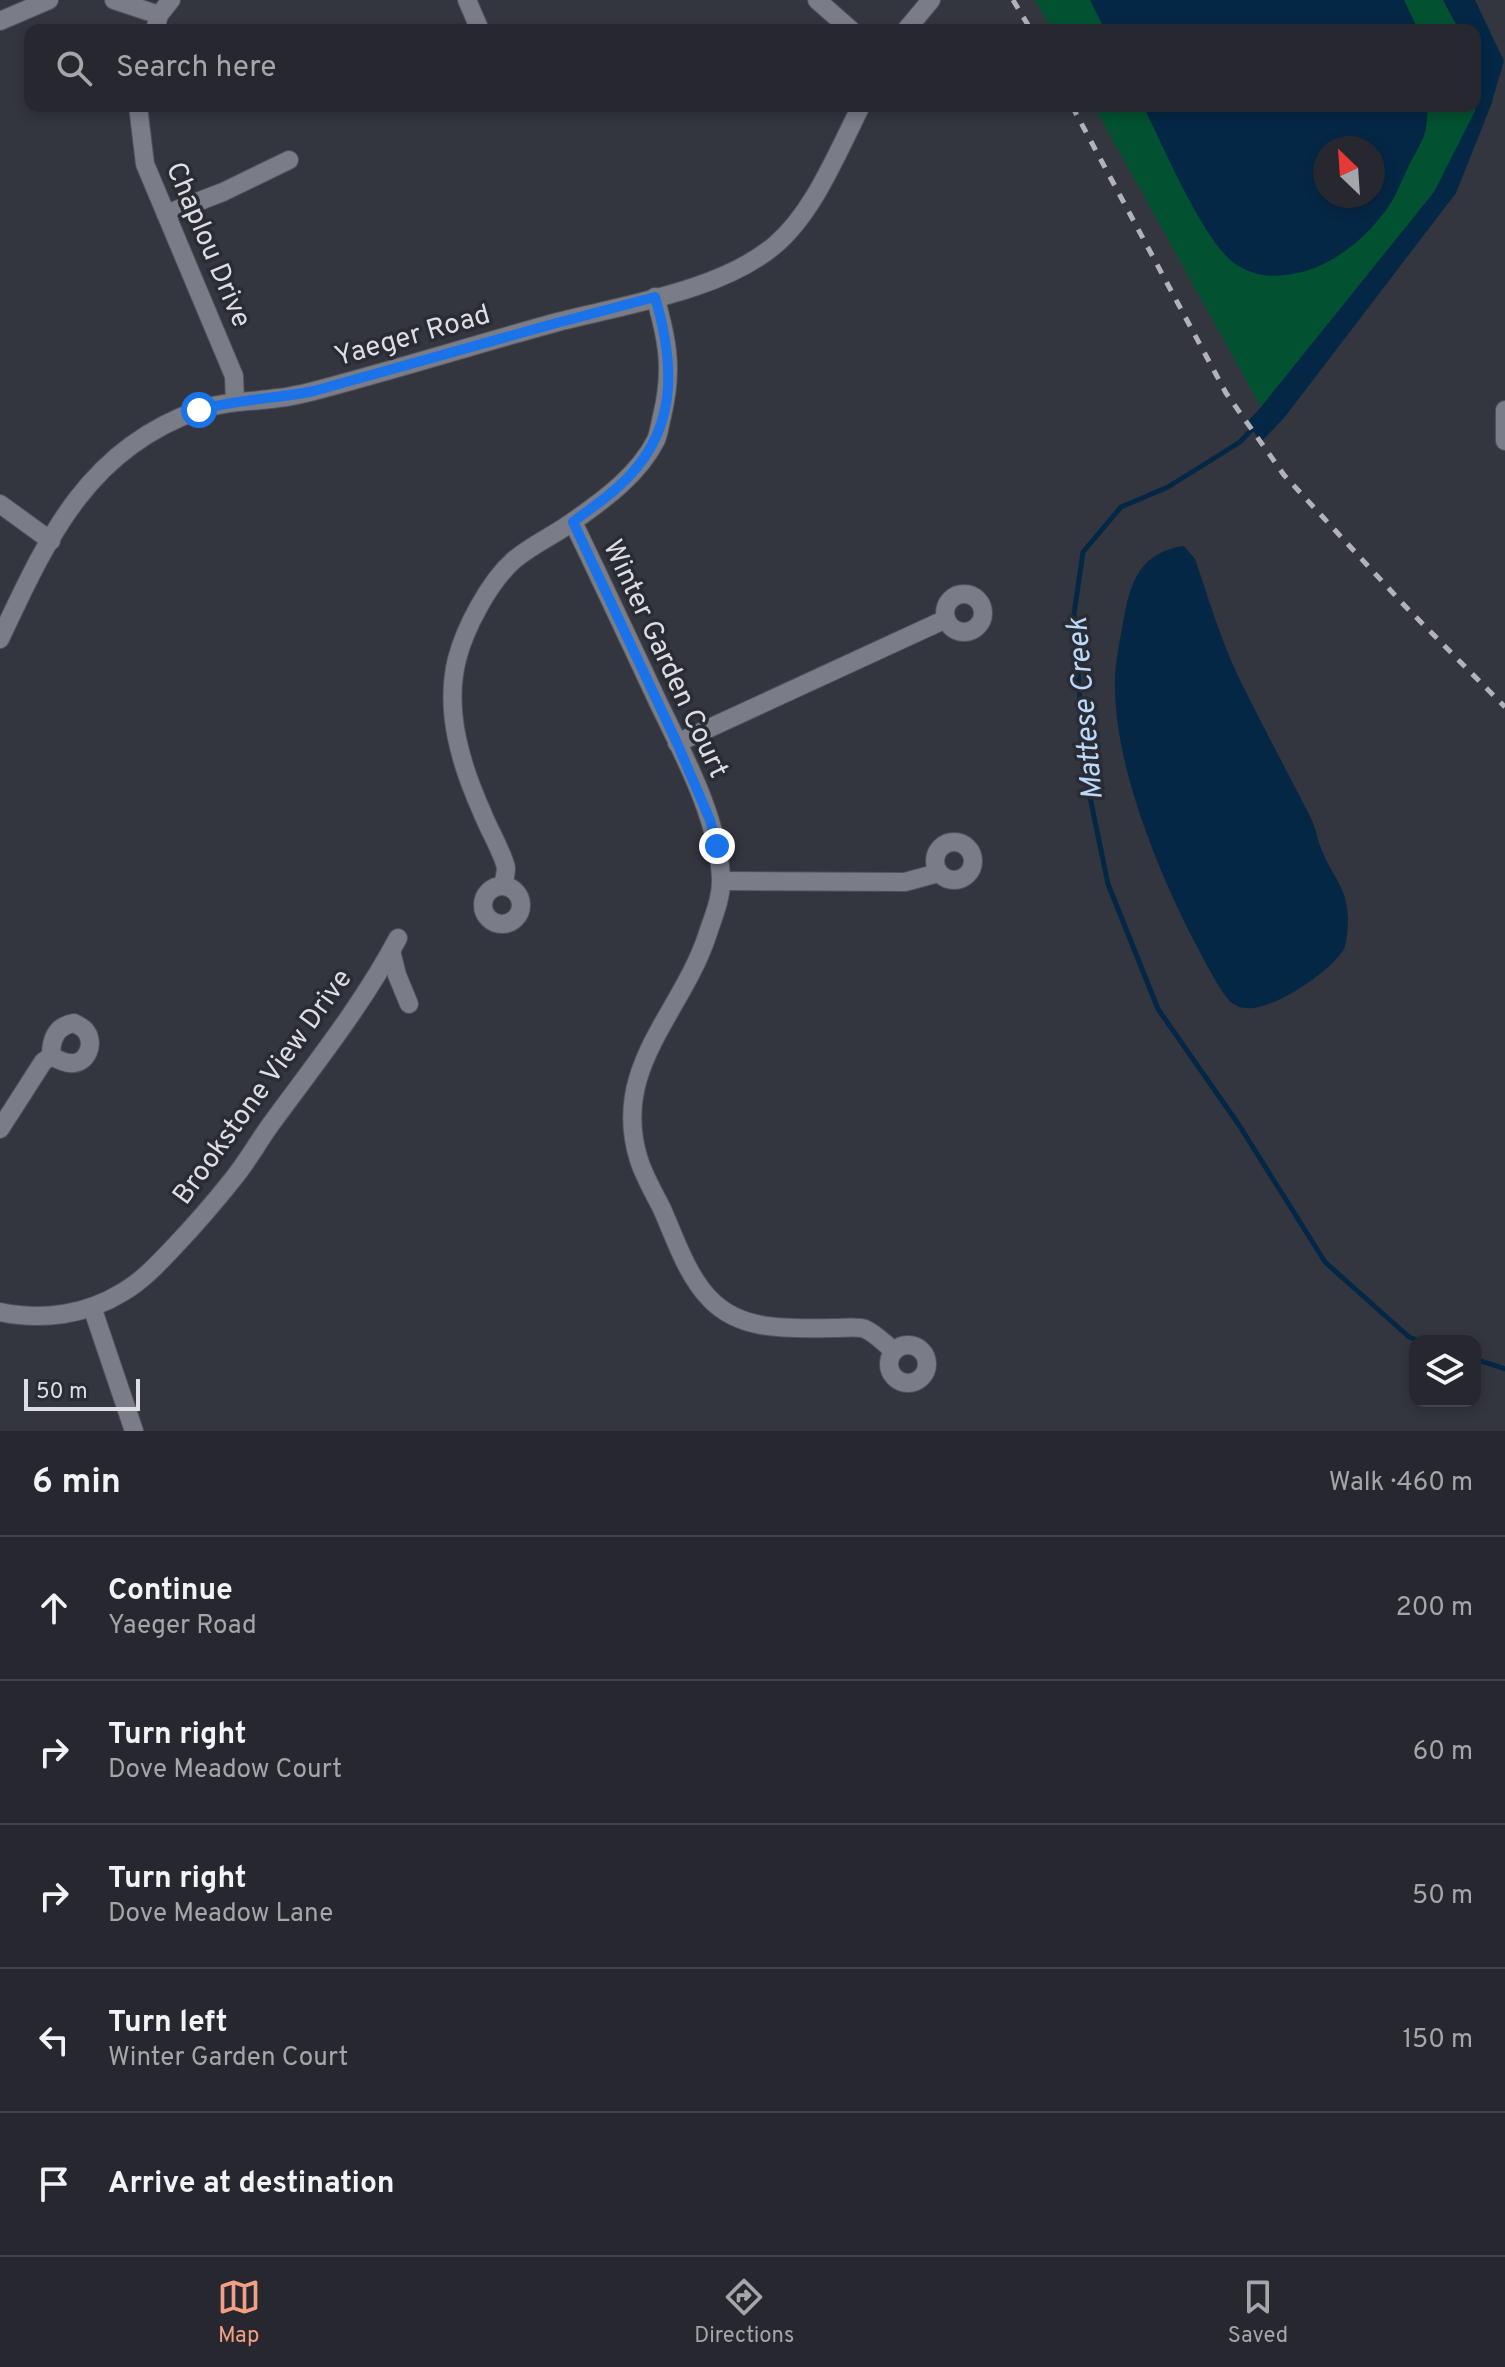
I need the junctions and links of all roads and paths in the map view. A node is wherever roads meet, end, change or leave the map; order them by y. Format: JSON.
{"nodes":[{"id":1,"x":49,"y":0,"type":"edge"},
{"id":2,"x":114,"y":0,"type":"edge"},
{"id":3,"x":467,"y":0,"type":"edge"},
{"id":4,"x":817,"y":0,"type":"edge"},
{"id":5,"x":931,"y":0,"type":"edge"},
{"id":6,"x":162,"y":15,"type":"edge"},
{"id":7,"x":0,"y":21,"type":"edge"},
{"id":8,"x":477,"y":24,"type":"edge"},
{"id":9,"x":844,"y":24,"type":"edge"},
{"id":10,"x":911,"y":24,"type":"edge"},
{"id":11,"x":139,"y":112,"type":"edge"},
{"id":12,"x":858,"y":112,"type":"edge"},
{"id":13,"x":289,"y":160,"type":"dead end"},
{"id":14,"x":166,"y":214,"type":"junction"},
{"id":15,"x":655,"y":297,"type":"junction"},
{"id":16,"x":235,"y":402,"type":"junction"},
{"id":17,"x":1505,"y":410,"type":"edge"},
{"id":18,"x":1505,"y":441,"type":"edge"},
{"id":19,"x":0,"y":504,"type":"edge"},
{"id":20,"x":573,"y":522,"type":"junction"},
{"id":21,"x":51,"y":541,"type":"junction"},
{"id":22,"x":946,"y":619,"type":"dead end"},
{"id":23,"x":0,"y":639,"type":"edge"},
{"id":24,"x":677,"y":743,"type":"junction"},
{"id":25,"x":938,"y":873,"type":"dead end"},
{"id":26,"x":721,"y":881,"type":"junction"},
{"id":27,"x":503,"y":886,"type":"dead end"},
{"id":28,"x":409,"y":1004,"type":"dead end"},
{"id":29,"x":51,"y":1056,"type":"dead end"},
{"id":30,"x":0,"y":1129,"type":"edge"},
{"id":31,"x":92,"y":1307,"type":"junction"},
{"id":32,"x":0,"y":1312,"type":"edge"},
{"id":33,"x":894,"y":1351,"type":"dead end"},
{"id":34,"x":134,"y":1431,"type":"edge"}],
"edges":[{"from":1,"to":7,"type":"street"},
{"from":2,"to":6,"type":"street"},
{"from":3,"to":8,"type":"street"},
{"from":4,"to":9,"type":"street"},
{"from":5,"to":10,"type":"street"},
{"from":11,"to":14,"type":"street","name":"Chaplou Drive"},
{"from":12,"to":15,"type":"street","name":"Yaeger Road"},
{"from":13,"to":14,"type":"street"},
{"from":14,"to":16,"type":"street","name":"Chaplou Drive"},
{"from":15,"to":16,"type":"street","name":"Yaeger Road"},
{"from":15,"to":20,"type":"street"},
{"from":16,"to":21,"type":"street","name":"Yaeger Road"},
{"from":17,"to":18,"type":"street"},
{"from":19,"to":21,"type":"street"},
{"from":20,"to":24,"type":"street","name":"Winter Garden Court"},
{"from":20,"to":27,"type":"street"},
{"from":21,"to":23,"type":"street","name":"Yaeger Road"},
{"from":22,"to":24,"type":"street"},
{"from":24,"to":26,"type":"street","name":"Winter Garden Court"},
{"from":25,"to":26,"type":"street"},
{"from":26,"to":33,"type":"street","name":"Winter Garden Court"},
{"from":28,"to":31,"type":"street","name":"Brookstone View Drive"},
{"from":29,"to":30,"type":"street"},
{"from":31,"to":32,"type":"street","name":"Brookstone View Drive"},
{"from":31,"to":34,"type":"street"}]}
